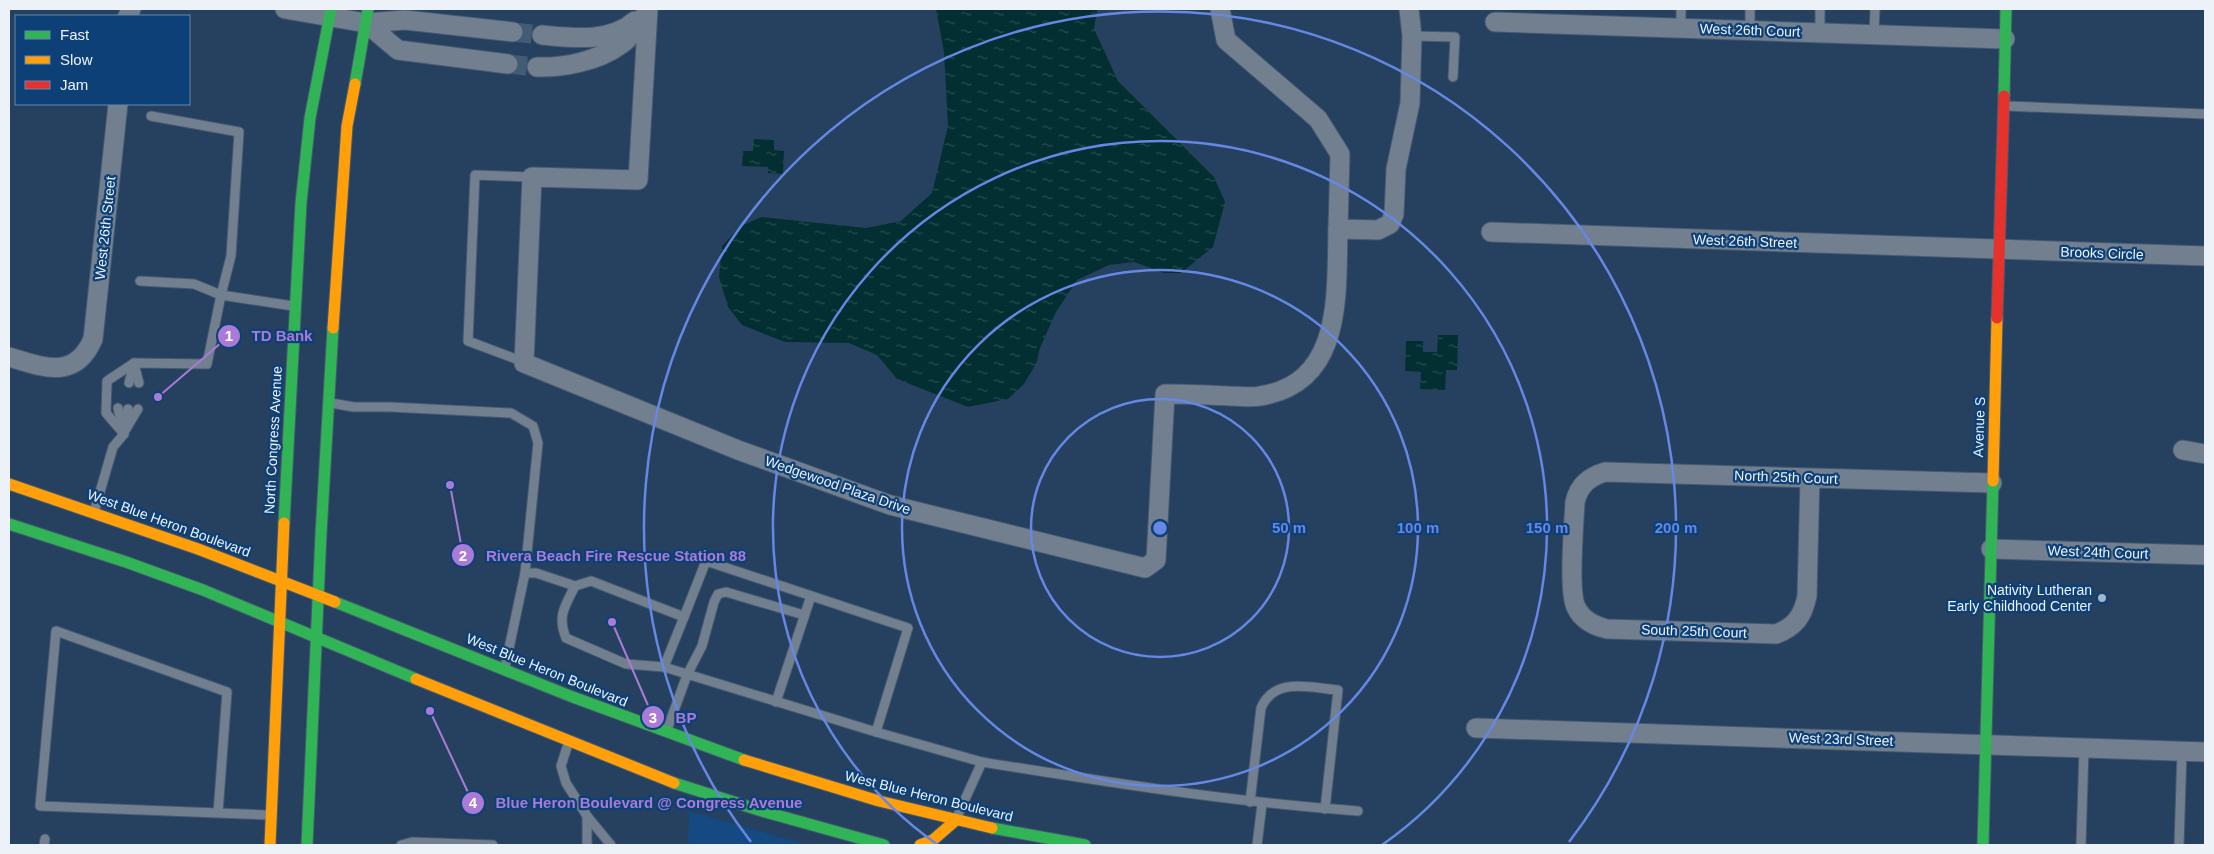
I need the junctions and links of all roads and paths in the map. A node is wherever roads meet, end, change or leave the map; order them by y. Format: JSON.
{"nodes":[{"id":1,"x":285,"y":9,"type":"edge"},
{"id":2,"x":1220,"y":9,"type":"edge"},
{"id":3,"x":1409,"y":9,"type":"edge"},
{"id":4,"x":1681,"y":9,"type":"edge"},
{"id":5,"x":1750,"y":9,"type":"edge"},
{"id":6,"x":1820,"y":9,"type":"edge"},
{"id":7,"x":1875,"y":9,"type":"edge"},
{"id":8,"x":2006,"y":9,"type":"edge"},
{"id":9,"x":648,"y":10,"type":"edge"},
{"id":10,"x":331,"y":13,"type":"edge"},
{"id":11,"x":367,"y":16,"type":"edge"},
{"id":12,"x":1495,"y":22,"type":"dead end"},
{"id":13,"x":1681,"y":28,"type":"junction"},
{"id":14,"x":1750,"y":30,"type":"junction"},
{"id":15,"x":513,"y":32,"type":"tunnel mouth"},
{"id":16,"x":1820,"y":33,"type":"junction"},
{"id":17,"x":1874,"y":34,"type":"junction"},
{"id":18,"x":542,"y":35,"type":"tunnel mouth"},
{"id":19,"x":1412,"y":36,"type":"junction"},
{"id":20,"x":2005,"y":39,"type":"junction"},
{"id":21,"x":508,"y":64,"type":"tunnel mouth"},
{"id":22,"x":537,"y":67,"type":"tunnel mouth"},
{"id":23,"x":1453,"y":77,"type":"dead end"},
{"id":24,"x":118,"y":105,"type":"edge"},
{"id":25,"x":2003,"y":106,"type":"junction"},
{"id":26,"x":2205,"y":114,"type":"edge"},
{"id":27,"x":151,"y":116,"type":"dead end"},
{"id":28,"x":532,"y":177,"type":"junction"},
{"id":29,"x":1338,"y":229,"type":"junction"},
{"id":30,"x":1491,"y":232,"type":"dead end"},
{"id":31,"x":1999,"y":250,"type":"junction"},
{"id":32,"x":2205,"y":256,"type":"edge"},
{"id":33,"x":140,"y":281,"type":"dead end"},
{"id":34,"x":221,"y":295,"type":"junction"},
{"id":35,"x":295,"y":306,"type":"junction"},
{"id":36,"x":9,"y":357,"type":"edge"},
{"id":37,"x":134,"y":363,"type":"junction"},
{"id":38,"x":524,"y":363,"type":"junction"},
{"id":39,"x":117,"y":382,"type":"dead end"},
{"id":40,"x":129,"y":383,"type":"dead end"},
{"id":41,"x":139,"y":383,"type":"dead end"},
{"id":42,"x":328,"y":403,"type":"junction"},
{"id":43,"x":118,"y":408,"type":"dead end"},
{"id":44,"x":128,"y":409,"type":"dead end"},
{"id":45,"x":138,"y":409,"type":"dead end"},
{"id":46,"x":124,"y":434,"type":"junction"},
{"id":47,"x":2183,"y":450,"type":"dead end"},
{"id":48,"x":2205,"y":454,"type":"edge"},
{"id":49,"x":1810,"y":478,"type":"junction"},
{"id":50,"x":1992,"y":483,"type":"junction"},
{"id":51,"x":9,"y":484,"type":"edge"},
{"id":52,"x":1583,"y":484,"type":"joint"},
{"id":53,"x":95,"y":512,"type":"junction"},
{"id":54,"x":9,"y":524,"type":"edge"},
{"id":55,"x":1991,"y":549,"type":"junction"},
{"id":56,"x":2205,"y":555,"type":"edge"},
{"id":57,"x":525,"y":573,"type":"junction"},
{"id":58,"x":282,"y":581,"type":"junction"},
{"id":59,"x":575,"y":586,"type":"junction"},
{"id":60,"x":318,"y":596,"type":"junction"},
{"id":61,"x":811,"y":596,"type":"junction"},
{"id":62,"x":804,"y":615,"type":"junction"},
{"id":63,"x":684,"y":617,"type":"junction"},
{"id":64,"x":279,"y":621,"type":"junction"},
{"id":65,"x":316,"y":638,"type":"junction"},
{"id":66,"x":664,"y":667,"type":"junction"},
{"id":67,"x":504,"y":669,"type":"junction"},
{"id":68,"x":687,"y":675,"type":"junction"},
{"id":69,"x":776,"y":702,"type":"junction"},
{"id":70,"x":1476,"y":728,"type":"dead end"},
{"id":71,"x":876,"y":732,"type":"junction"},
{"id":72,"x":666,"y":733,"type":"junction"},
{"id":73,"x":568,"y":741,"type":"junction"},
{"id":74,"x":1986,"y":744,"type":"junction"},
{"id":75,"x":2084,"y":747,"type":"junction"},
{"id":76,"x":2182,"y":751,"type":"junction"},
{"id":77,"x":2205,"y":752,"type":"edge"},
{"id":78,"x":982,"y":762,"type":"junction"},
{"id":79,"x":1250,"y":802,"type":"junction"},
{"id":80,"x":1262,"y":804,"type":"junction"},
{"id":81,"x":1326,"y":809,"type":"junction"},
{"id":82,"x":1358,"y":811,"type":"dead end"},
{"id":83,"x":218,"y":813,"type":"junction"},
{"id":84,"x":272,"y":816,"type":"junction"},
{"id":85,"x":587,"y":816,"type":"junction"},
{"id":86,"x":956,"y":820,"type":"junction"},
{"id":87,"x":270,"y":845,"type":"edge"},
{"id":88,"x":307,"y":845,"type":"edge"},
{"id":89,"x":401,"y":845,"type":"edge"},
{"id":90,"x":493,"y":845,"type":"edge"},
{"id":91,"x":588,"y":845,"type":"edge"},
{"id":92,"x":611,"y":845,"type":"edge"},
{"id":93,"x":884,"y":845,"type":"edge"},
{"id":94,"x":920,"y":845,"type":"edge"},
{"id":95,"x":1085,"y":845,"type":"edge"},
{"id":96,"x":1257,"y":845,"type":"edge"},
{"id":97,"x":1983,"y":845,"type":"edge"},
{"id":98,"x":2081,"y":845,"type":"edge"},
{"id":99,"x":2179,"y":845,"type":"edge"}],
"edges":[{"from":1,"to":10,"type":"street"},
{"from":2,"to":29,"type":"street","name":"Wedgewood Plaza Drive"},
{"from":3,"to":19,"type":"street"},
{"from":4,"to":13,"type":"lane"},
{"from":5,"to":14,"type":"lane"},
{"from":6,"to":16,"type":"lane"},
{"from":7,"to":17,"type":"lane"},
{"from":8,"to":20,"type":"street","name":"Avenue S"},
{"from":9,"to":18,"type":"street"},
{"from":9,"to":22,"type":"street"},
{"from":9,"to":28,"type":"street"},
{"from":10,"to":11,"type":"street"},
{"from":10,"to":35,"type":"street","name":"North Congress Avenue"},
{"from":11,"to":15,"type":"street"},
{"from":11,"to":21,"type":"street"},
{"from":11,"to":42,"type":"street"},
{"from":12,"to":13,"type":"street","name":"West 26th Court"},
{"from":13,"to":14,"type":"street","name":"West 26th Court"},
{"from":14,"to":16,"type":"street","name":"West 26th Court"},
{"from":16,"to":17,"type":"street","name":"West 26th Court"},
{"from":17,"to":20,"type":"street","name":"West 26th Court"},
{"from":19,"to":23,"type":"lane"},
{"from":19,"to":29,"type":"street"},
{"from":20,"to":25,"type":"street","name":"Avenue S"},
{"from":24,"to":36,"type":"street","name":"West 26th Street"},
{"from":25,"to":26,"type":"lane"},
{"from":25,"to":31,"type":"street","name":"Avenue S"},
{"from":27,"to":34,"type":"lane"},
{"from":28,"to":38,"type":"street"},
{"from":28,"to":38,"type":"lane"},
{"from":29,"to":38,"type":"street","name":"Wedgewood Plaza Drive"},
{"from":30,"to":31,"type":"street","name":"West 26th Street"},
{"from":31,"to":32,"type":"street","name":"Brooks Circle"},
{"from":31,"to":50,"type":"street","name":"Avenue S"},
{"from":33,"to":34,"type":"lane"},
{"from":34,"to":35,"type":"lane"},
{"from":34,"to":37,"type":"lane"},
{"from":35,"to":58,"type":"street","name":"North Congress Avenue"},
{"from":37,"to":39,"type":"lane"},
{"from":37,"to":40,"type":"lane"},
{"from":37,"to":41,"type":"lane"},
{"from":37,"to":46,"type":"lane"},
{"from":42,"to":57,"type":"lane"},
{"from":42,"to":60,"type":"street"},
{"from":43,"to":46,"type":"lane"},
{"from":44,"to":46,"type":"lane"},
{"from":45,"to":46,"type":"lane"},
{"from":46,"to":53,"type":"lane"},
{"from":47,"to":48,"type":"street"},
{"from":49,"to":50,"type":"street","name":"North 25th Court"},
{"from":49,"to":52,"type":"street","name":"North 25th Court"},
{"from":49,"to":52,"type":"street","name":"South 25th Court"},
{"from":50,"to":55,"type":"street","name":"Avenue S"},
{"from":51,"to":53,"type":"street","name":"West Blue Heron Boulevard"},
{"from":53,"to":58,"type":"street","name":"West Blue Heron Boulevard"},
{"from":54,"to":64,"type":"street"},
{"from":55,"to":56,"type":"street","name":"West 24th Court"},
{"from":55,"to":74,"type":"street","name":"Avenue S"},
{"from":57,"to":59,"type":"lane"},
{"from":57,"to":67,"type":"lane"},
{"from":58,"to":60,"type":"street","name":"West Blue Heron Boulevard"},
{"from":58,"to":64,"type":"street","name":"North Congress Avenue"},
{"from":59,"to":63,"type":"lane"},
{"from":59,"to":66,"type":"lane"},
{"from":60,"to":65,"type":"street"},
{"from":60,"to":67,"type":"street","name":"West Blue Heron Boulevard"},
{"from":61,"to":62,"type":"lane"},
{"from":61,"to":63,"type":"lane"},
{"from":61,"to":71,"type":"lane"},
{"from":62,"to":68,"type":"lane"},
{"from":62,"to":69,"type":"lane"},
{"from":63,"to":66,"type":"lane"},
{"from":64,"to":65,"type":"street"},
{"from":64,"to":84,"type":"street","name":"North Congress Avenue"},
{"from":65,"to":73,"type":"street"},
{"from":65,"to":88,"type":"street"},
{"from":66,"to":68,"type":"lane"},
{"from":67,"to":72,"type":"street","name":"West Blue Heron Boulevard"},
{"from":68,"to":69,"type":"lane"},
{"from":68,"to":72,"type":"lane"},
{"from":69,"to":71,"type":"lane"},
{"from":70,"to":74,"type":"street","name":"West 23rd Street"},
{"from":71,"to":78,"type":"lane"},
{"from":72,"to":86,"type":"street","name":"West Blue Heron Boulevard"},
{"from":73,"to":85,"type":"lane"},
{"from":73,"to":93,"type":"street"},
{"from":74,"to":75,"type":"street","name":"West 23rd Street"},
{"from":74,"to":97,"type":"street","name":"Avenue S"},
{"from":75,"to":76,"type":"street","name":"West 23rd Street"},
{"from":75,"to":98,"type":"lane"},
{"from":76,"to":77,"type":"street","name":"West 23rd Street"},
{"from":76,"to":99,"type":"lane"},
{"from":78,"to":79,"type":"lane"},
{"from":78,"to":86,"type":"lane"},
{"from":79,"to":80,"type":"lane"},
{"from":79,"to":81,"type":"lane"},
{"from":80,"to":81,"type":"lane"},
{"from":80,"to":96,"type":"lane"},
{"from":81,"to":82,"type":"lane"},
{"from":83,"to":83,"type":"lane"},
{"from":83,"to":84,"type":"lane"},
{"from":84,"to":87,"type":"street","name":"North Congress Avenue"},
{"from":85,"to":91,"type":"lane"},
{"from":85,"to":92,"type":"lane"},
{"from":86,"to":94,"type":"street"},
{"from":86,"to":95,"type":"street","name":"West Blue Heron Boulevard"},
{"from":89,"to":90,"type":"lane"}]}
